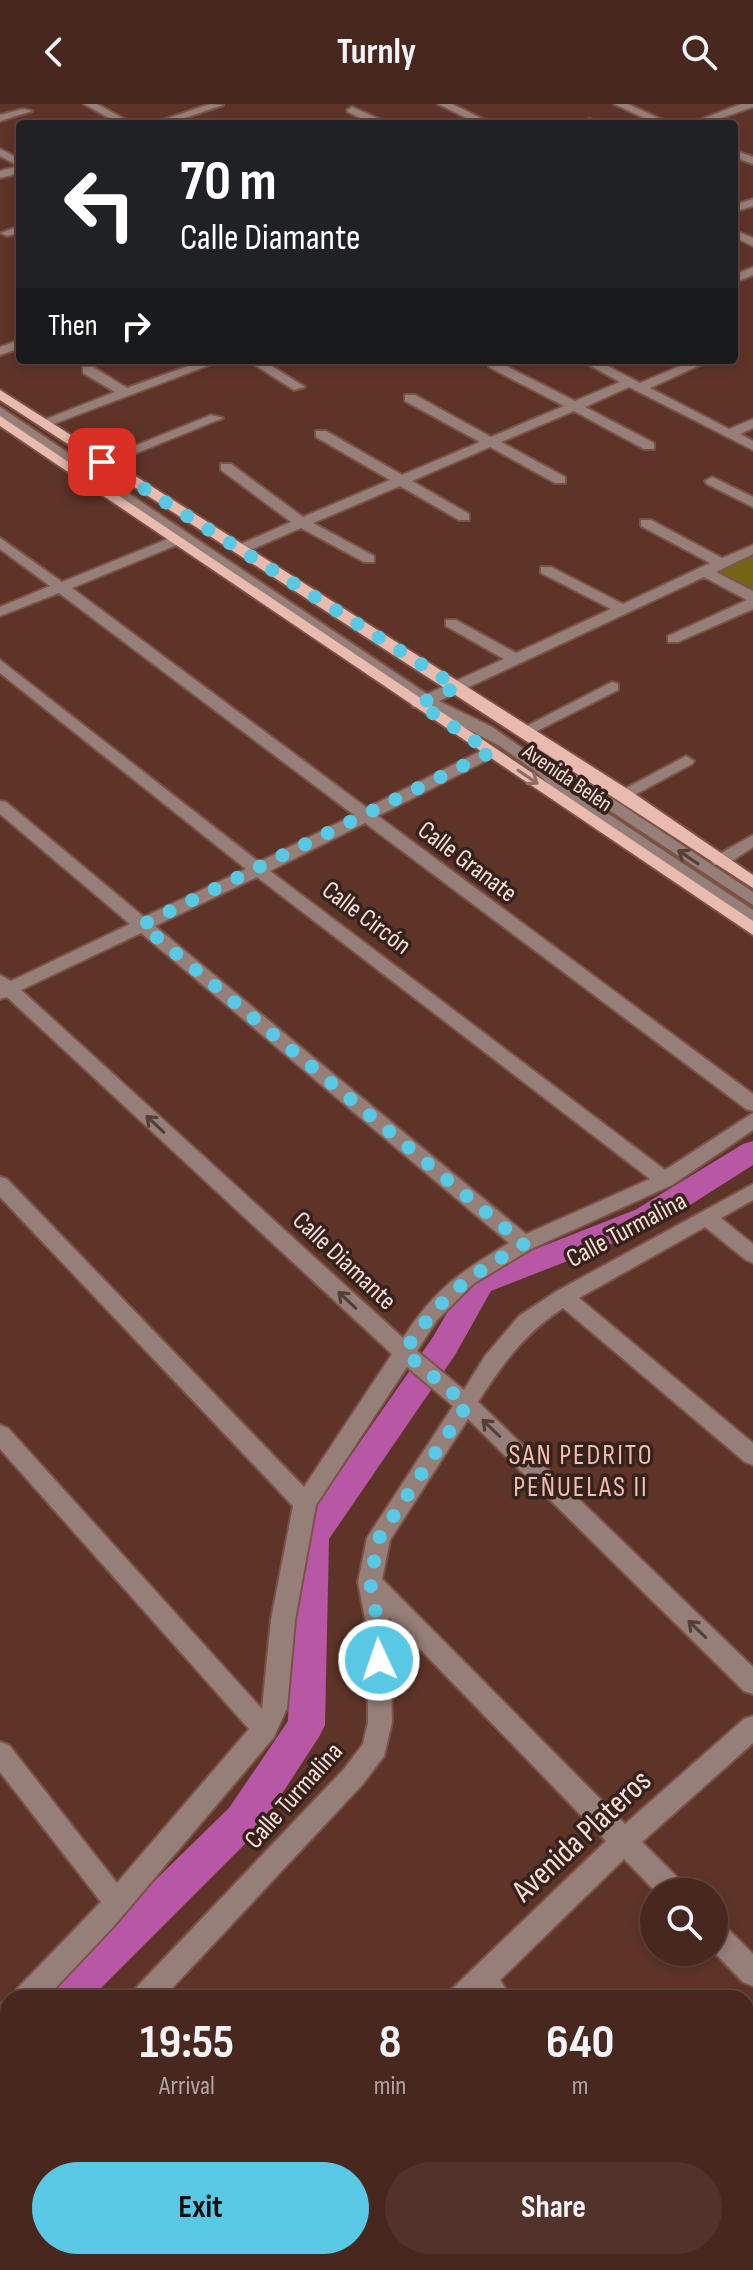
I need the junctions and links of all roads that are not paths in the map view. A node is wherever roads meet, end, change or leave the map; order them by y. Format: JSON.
{"nodes":[{"id":1,"x":89,"y":104,"type":"edge"},
{"id":2,"x":619,"y":104,"type":"edge"},
{"id":3,"x":218,"y":105,"type":"edge"},
{"id":4,"x":449,"y":105,"type":"edge"},
{"id":5,"x":750,"y":106,"type":"edge"},
{"id":6,"x":352,"y":110,"type":"dead end"},
{"id":7,"x":27,"y":111,"type":"dead end"},
{"id":8,"x":0,"y":118,"type":"edge"},
{"id":9,"x":476,"y":119,"type":"joint"},
{"id":10,"x":120,"y":120,"type":"edge"},
{"id":11,"x":169,"y":120,"type":"edge"},
{"id":12,"x":373,"y":120,"type":"edge"},
{"id":13,"x":473,"y":120,"type":"edge"},
{"id":14,"x":657,"y":120,"type":"edge"},
{"id":15,"x":706,"y":120,"type":"edge"},
{"id":16,"x":16,"y":230,"type":"edge"},
{"id":17,"x":7,"y":233,"type":"dead end"},
{"id":18,"x":206,"y":364,"type":"edge"},
{"id":19,"x":260,"y":364,"type":"edge"},
{"id":20,"x":494,"y":364,"type":"dead end"},
{"id":21,"x":594,"y":364,"type":"edge"},
{"id":22,"x":694,"y":364,"type":"edge"},
{"id":23,"x":88,"y":370,"type":"dead end"},
{"id":24,"x":634,"y":385,"type":"junction"},
{"id":25,"x":299,"y":387,"type":"dead end"},
{"id":26,"x":125,"y":393,"type":"junction"},
{"id":27,"x":0,"y":394,"type":"edge"},
{"id":28,"x":410,"y":398,"type":"dead end"},
{"id":29,"x":0,"y":401,"type":"edge"},
{"id":30,"x":575,"y":405,"type":"junction"},
{"id":31,"x":0,"y":411,"type":"edge"},
{"id":32,"x":216,"y":418,"type":"dead end"},
{"id":33,"x":0,"y":420,"type":"edge"},
{"id":34,"x":43,"y":423,"type":"junction"},
{"id":35,"x":753,"y":423,"type":"edge"},
{"id":36,"x":321,"y":434,"type":"dead end"},
{"id":37,"x":728,"y":434,"type":"junction"},
{"id":38,"x":488,"y":441,"type":"junction"},
{"id":39,"x":649,"y":446,"type":"dead end"},
{"id":40,"x":753,"y":446,"type":"edge"},
{"id":41,"x":102,"y":462,"type":"junction"},
{"id":42,"x":226,"y":467,"type":"dead end"},
{"id":43,"x":402,"y":480,"type":"junction"},
{"id":44,"x":560,"y":480,"type":"dead end"},
{"id":45,"x":712,"y":481,"type":"dead end"},
{"id":46,"x":753,"y":503,"type":"edge"},
{"id":47,"x":464,"y":517,"type":"dead end"},
{"id":48,"x":300,"y":522,"type":"junction"},
{"id":49,"x":646,"y":523,"type":"dead end"},
{"id":50,"x":178,"y":540,"type":"junction"},
{"id":51,"x":0,"y":542,"type":"edge"},
{"id":52,"x":241,"y":549,"type":"junction"},
{"id":53,"x":753,"y":549,"type":"edge"},
{"id":54,"x":369,"y":559,"type":"dead end"},
{"id":55,"x":722,"y":564,"type":"junction"},
{"id":56,"x":546,"y":570,"type":"dead end"},
{"id":57,"x":706,"y":572,"type":"junction"},
{"id":58,"x":63,"y":587,"type":"junction"},
{"id":59,"x":753,"y":600,"type":"edge"},
{"id":60,"x":623,"y":610,"type":"junction"},
{"id":61,"x":0,"y":612,"type":"edge"},
{"id":62,"x":451,"y":623,"type":"dead end"},
{"id":63,"x":673,"y":639,"type":"dead end"},
{"id":64,"x":515,"y":659,"type":"junction"},
{"id":65,"x":0,"y":665,"type":"edge"},
{"id":66,"x":612,"y":687,"type":"dead end"},
{"id":67,"x":451,"y":690,"type":"junction"},
{"id":68,"x":423,"y":702,"type":"junction"},
{"id":69,"x":525,"y":731,"type":"junction"},
{"id":70,"x":491,"y":752,"type":"junction"},
{"id":71,"x":686,"y":761,"type":"dead end"},
{"id":72,"x":623,"y":794,"type":"junction"},
{"id":73,"x":0,"y":806,"type":"edge"},
{"id":74,"x":364,"y":816,"type":"junction"},
{"id":75,"x":753,"y":840,"type":"edge"},
{"id":76,"x":720,"y":861,"type":"junction"},
{"id":77,"x":258,"y":870,"type":"junction"},
{"id":78,"x":753,"y":883,"type":"edge"},
{"id":79,"x":753,"y":900,"type":"edge"},
{"id":80,"x":753,"y":918,"type":"edge"},
{"id":81,"x":142,"y":925,"type":"junction"},
{"id":82,"x":753,"y":929,"type":"edge"},
{"id":83,"x":3,"y":988,"type":"edge"},
{"id":84,"x":753,"y":1104,"type":"edge"},
{"id":85,"x":753,"y":1120,"type":"edge"},
{"id":86,"x":665,"y":1180,"type":"junction"},
{"id":87,"x":0,"y":1184,"type":"edge"},
{"id":88,"x":753,"y":1191,"type":"edge"},
{"id":89,"x":709,"y":1219,"type":"junction"},
{"id":90,"x":524,"y":1244,"type":"junction"},
{"id":91,"x":753,"y":1255,"type":"edge"},
{"id":92,"x":564,"y":1297,"type":"junction"},
{"id":93,"x":404,"y":1352,"type":"junction"},
{"id":94,"x":458,"y":1398,"type":"junction"},
{"id":95,"x":0,"y":1434,"type":"edge"},
{"id":96,"x":753,"y":1456,"type":"edge"},
{"id":97,"x":305,"y":1503,"type":"junction"},
{"id":98,"x":370,"y":1582,"type":"junction"},
{"id":99,"x":753,"y":1683,"type":"edge"},
{"id":100,"x":753,"y":1727,"type":"edge"},
{"id":101,"x":265,"y":1729,"type":"junction"},
{"id":102,"x":0,"y":1753,"type":"edge"},
{"id":103,"x":624,"y":1841,"type":"junction"},
{"id":104,"x":660,"y":1878,"type":"edge"},
{"id":105,"x":117,"y":1903,"type":"junction"},
{"id":106,"x":728,"y":1947,"type":"edge"},
{"id":107,"x":753,"y":1973,"type":"edge"},
{"id":108,"x":490,"y":1989,"type":"edge"},
{"id":109,"x":35,"y":1990,"type":"edge"},
{"id":110,"x":153,"y":1990,"type":"edge"}],
"edges":[{"from":1,"to":10,"type":"street"},
{"from":2,"to":14,"type":"street"},
{"from":3,"to":11,"type":"street"},
{"from":4,"to":9,"type":"street"},
{"from":5,"to":15,"type":"street"},
{"from":6,"to":12,"type":"street"},
{"from":7,"to":8,"type":"street"},
{"from":9,"to":13,"type":"street"},
{"from":16,"to":17,"type":"street"},
{"from":18,"to":26,"type":"street"},
{"from":19,"to":25,"type":"street"},
{"from":20,"to":30,"type":"street"},
{"from":21,"to":24,"type":"street"},
{"from":22,"to":24,"type":"street"},
{"from":23,"to":26,"type":"street"},
{"from":24,"to":30,"type":"street"},
{"from":24,"to":37,"type":"street"},
{"from":26,"to":34,"type":"street"},
{"from":27,"to":34,"type":"main road","name":"Avenida Belén"},
{"from":28,"to":38,"type":"street"},
{"from":29,"to":67,"type":"street"},
{"from":30,"to":38,"type":"street"},
{"from":30,"to":39,"type":"street"},
{"from":31,"to":68,"type":"street"},
{"from":32,"to":41,"type":"street"},
{"from":33,"to":50,"type":"main road","name":"Avenida Belén"},
{"from":34,"to":41,"type":"main road","name":"Avenida Belén"},
{"from":35,"to":37,"type":"street"},
{"from":36,"to":43,"type":"street"},
{"from":37,"to":40,"type":"street"},
{"from":38,"to":43,"type":"street"},
{"from":38,"to":44,"type":"street"},
{"from":41,"to":52,"type":"main road","name":"Avenida Belén"},
{"from":42,"to":48,"type":"street"},
{"from":43,"to":47,"type":"street"},
{"from":43,"to":48,"type":"street"},
{"from":45,"to":46,"type":"street"},
{"from":48,"to":52,"type":"street"},
{"from":48,"to":54,"type":"street"},
{"from":49,"to":55,"type":"street"},
{"from":50,"to":58,"type":"street"},
{"from":50,"to":68,"type":"main road","name":"Avenida Belén"},
{"from":51,"to":58,"type":"street","name":"Calle Granate"},
{"from":52,"to":67,"type":"main road","name":"Avenida Belén"},
{"from":53,"to":55,"type":"street"},
{"from":55,"to":57,"type":"street"},
{"from":56,"to":60,"type":"street"},
{"from":57,"to":59,"type":"street"},
{"from":57,"to":60,"type":"street"},
{"from":58,"to":61,"type":"street"},
{"from":58,"to":74,"type":"street","name":"Calle Granate"},
{"from":59,"to":63,"type":"street"},
{"from":60,"to":64,"type":"street"},
{"from":62,"to":64,"type":"street"},
{"from":64,"to":67,"type":"street"},
{"from":65,"to":77,"type":"street","name":"Calle Circón"},
{"from":66,"to":69,"type":"street"},
{"from":67,"to":68,"type":"street"},
{"from":67,"to":69,"type":"main road","name":"Avenida Belén"},
{"from":79,"to":67,"type":"street","one_way":true},
{"from":68,"to":70,"type":"main road","name":"Avenida Belén"},
{"from":68,"to":80,"type":"street"},
{"from":69,"to":72,"type":"main road","name":"Avenida Belén"},
{"from":70,"to":74,"type":"street"},
{"from":70,"to":82,"type":"main road","name":"Avenida Belén","one_way":true},
{"from":71,"to":72,"type":"street"},
{"from":72,"to":76,"type":"main road","name":"Avenida Belén"},
{"from":73,"to":81,"type":"street"},
{"from":74,"to":77,"type":"street"},
{"from":74,"to":84,"type":"street","name":"Calle Granate"},
{"from":75,"to":76,"type":"street"},
{"from":76,"to":78,"type":"main road","name":"Avenida Belén"},
{"from":77,"to":81,"type":"street"},
{"from":77,"to":86,"type":"street","name":"Calle Circón"},
{"from":81,"to":83,"type":"street"},
{"from":81,"to":90,"type":"street"},
{"from":93,"to":83,"type":"street","name":"Calle Diamante","one_way":true},
{"from":85,"to":86,"type":"street","name":"Calle Turmalina"},
{"from":86,"to":90,"type":"street","name":"Calle Turmalina"},
{"from":87,"to":97,"type":"street"},
{"from":88,"to":89,"type":"street","name":"Calle Turmalina"},
{"from":89,"to":91,"type":"street"},
{"from":89,"to":92,"type":"street","name":"Calle Turmalina"},
{"from":90,"to":93,"type":"street","name":"Calle Turmalina"},
{"from":92,"to":94,"type":"street","name":"Calle Turmalina"},
{"from":92,"to":96,"type":"street"},
{"from":93,"to":94,"type":"street","name":"Calle Diamante"},
{"from":93,"to":97,"type":"street","name":"Calle Turmalina"},
{"from":94,"to":98,"type":"street","name":"Calle Turmalina"},
{"from":99,"to":94,"type":"street","name":"Calle Diamante","one_way":true},
{"from":95,"to":101,"type":"street"},
{"from":97,"to":101,"type":"street","name":"Calle Turmalina"},
{"from":98,"to":103,"type":"street"},
{"from":98,"to":110,"type":"street","name":"Calle Turmalina"},
{"from":100,"to":103,"type":"street","name":"Avenida Plateros"},
{"from":101,"to":105,"type":"street","name":"Calle Turmalina"},
{"from":102,"to":105,"type":"street"},
{"from":103,"to":104,"type":"street"},
{"from":103,"to":108,"type":"street","name":"Avenida Plateros"},
{"from":105,"to":109,"type":"street","name":"Calle Turmalina"},
{"from":106,"to":107,"type":"street"}]}
